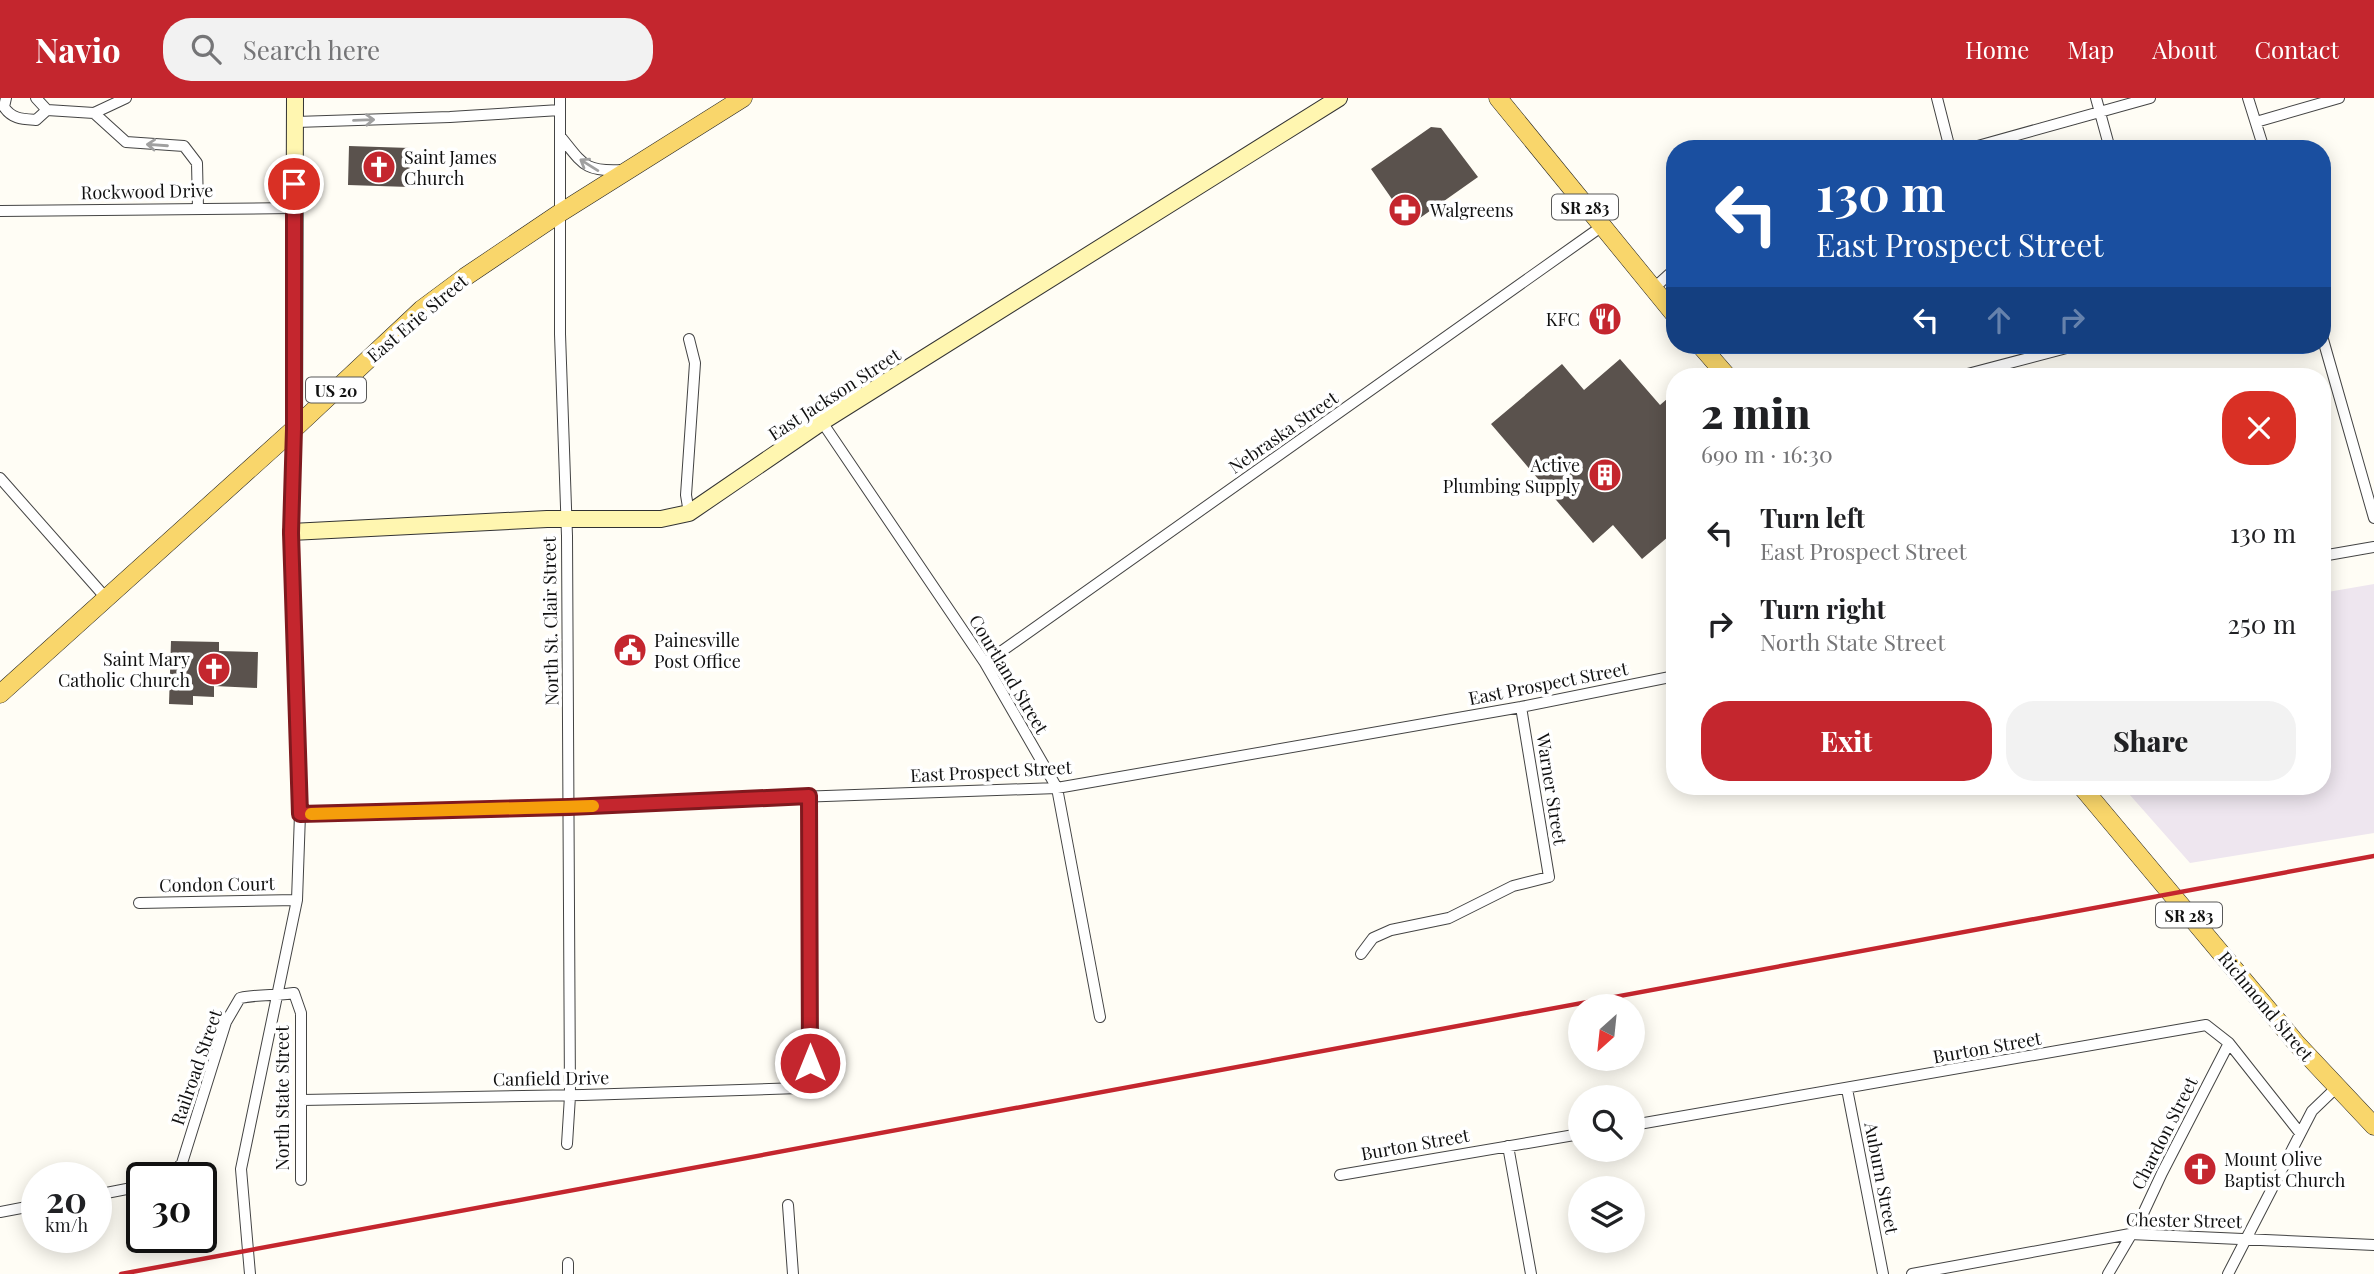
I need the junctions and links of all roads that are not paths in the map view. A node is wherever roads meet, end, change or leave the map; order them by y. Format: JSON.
{"nodes":[{"id":1,"x":6,"y":98,"type":"edge"},
{"id":2,"x":36,"y":98,"type":"edge"},
{"id":3,"x":126,"y":98,"type":"edge"},
{"id":4,"x":295,"y":98,"type":"edge"},
{"id":5,"x":560,"y":98,"type":"edge"},
{"id":6,"x":743,"y":98,"type":"edge"},
{"id":7,"x":1339,"y":98,"type":"edge"},
{"id":8,"x":1498,"y":98,"type":"edge"},
{"id":9,"x":1937,"y":98,"type":"edge"},
{"id":10,"x":2096,"y":98,"type":"edge"},
{"id":11,"x":2150,"y":98,"type":"edge"},
{"id":12,"x":2248,"y":98,"type":"edge"},
{"id":13,"x":2339,"y":98,"type":"edge"},
{"id":14,"x":47,"y":110,"type":"junction"},
{"id":15,"x":560,"y":110,"type":"junction"},
{"id":16,"x":94,"y":113,"type":"junction"},
{"id":17,"x":2101,"y":113,"type":"junction"},
{"id":18,"x":296,"y":122,"type":"junction"},
{"id":19,"x":2256,"y":122,"type":"junction"},
{"id":20,"x":559,"y":136,"type":"junction"},
{"id":21,"x":1948,"y":140,"type":"edge"},
{"id":22,"x":2001,"y":140,"type":"edge"},
{"id":23,"x":2108,"y":140,"type":"edge"},
{"id":24,"x":2261,"y":140,"type":"edge"},
{"id":25,"x":629,"y":170,"type":"junction"},
{"id":26,"x":198,"y":208,"type":"junction"},
{"id":27,"x":294,"y":208,"type":"junction"},
{"id":28,"x":0,"y":211,"type":"edge"},
{"id":29,"x":560,"y":214,"type":"junction"},
{"id":30,"x":1601,"y":227,"type":"junction"},
{"id":31,"x":1666,"y":278,"type":"edge"},
{"id":32,"x":1653,"y":289,"type":"junction"},
{"id":33,"x":1666,"y":304,"type":"edge"},
{"id":34,"x":689,"y":339,"type":"dead end"},
{"id":35,"x":1708,"y":354,"type":"edge"},
{"id":36,"x":2044,"y":354,"type":"edge"},
{"id":37,"x":2327,"y":354,"type":"edge"},
{"id":38,"x":1720,"y":368,"type":"edge"},
{"id":39,"x":1990,"y":368,"type":"edge"},
{"id":40,"x":822,"y":422,"type":"junction"},
{"id":41,"x":294,"y":429,"type":"junction"},
{"id":42,"x":0,"y":478,"type":"edge"},
{"id":43,"x":689,"y":513,"type":"junction"},
{"id":44,"x":2374,"y":518,"type":"edge"},
{"id":45,"x":565,"y":520,"type":"junction"},
{"id":46,"x":291,"y":533,"type":"junction"},
{"id":47,"x":2374,"y":547,"type":"edge"},
{"id":48,"x":2331,"y":554,"type":"edge"},
{"id":49,"x":106,"y":598,"type":"junction"},
{"id":50,"x":985,"y":663,"type":"junction"},
{"id":51,"x":1666,"y":678,"type":"edge"},
{"id":52,"x":0,"y":694,"type":"edge"},
{"id":53,"x":1521,"y":707,"type":"junction"},
{"id":54,"x":1057,"y":788,"type":"junction"},
{"id":55,"x":2089,"y":795,"type":"edge"},
{"id":56,"x":809,"y":796,"type":"junction"},
{"id":57,"x":569,"y":807,"type":"junction"},
{"id":58,"x":300,"y":814,"type":"junction"},
{"id":59,"x":297,"y":900,"type":"junction"},
{"id":60,"x":139,"y":903,"type":"dead end"},
{"id":61,"x":1361,"y":954,"type":"dead end"},
{"id":62,"x":276,"y":996,"type":"junction"},
{"id":63,"x":1100,"y":1017,"type":"dead end"},
{"id":64,"x":2229,"y":1043,"type":"junction"},
{"id":65,"x":2337,"y":1087,"type":"junction"},
{"id":66,"x":1847,"y":1089,"type":"junction"},
{"id":67,"x":569,"y":1096,"type":"junction"},
{"id":68,"x":302,"y":1100,"type":"junction"},
{"id":69,"x":1645,"y":1123,"type":"edge"},
{"id":70,"x":2374,"y":1126,"type":"edge"},
{"id":71,"x":2300,"y":1133,"type":"junction"},
{"id":72,"x":1568,"y":1136,"type":"edge"},
{"id":73,"x":567,"y":1144,"type":"dead end"},
{"id":74,"x":1508,"y":1146,"type":"junction"},
{"id":75,"x":182,"y":1162,"type":"edge"},
{"id":76,"x":1340,"y":1175,"type":"dead end"},
{"id":77,"x":301,"y":1180,"type":"dead end"},
{"id":78,"x":788,"y":1205,"type":"dead end"},
{"id":79,"x":21,"y":1208,"type":"edge"},
{"id":80,"x":0,"y":1212,"type":"edge"},
{"id":81,"x":2130,"y":1234,"type":"junction"},
{"id":82,"x":2248,"y":1238,"type":"junction"},
{"id":83,"x":2374,"y":1245,"type":"edge"},
{"id":84,"x":250,"y":1274,"type":"edge"},
{"id":85,"x":793,"y":1274,"type":"edge"},
{"id":86,"x":1531,"y":1274,"type":"edge"},
{"id":87,"x":1883,"y":1274,"type":"edge"},
{"id":88,"x":1912,"y":1274,"type":"edge"},
{"id":89,"x":2108,"y":1274,"type":"edge"},
{"id":90,"x":2228,"y":1274,"type":"edge"}],
"edges":[{"from":1,"to":14,"type":"street"},
{"from":2,"to":14,"type":"street"},
{"from":3,"to":16,"type":"street"},
{"from":4,"to":18,"type":"street","name":"North State Street"},
{"from":5,"to":15,"type":"street","name":"North St. Clair Street"},
{"from":6,"to":25,"type":"main road","name":"East Erie Street","number":"US 20"},
{"from":7,"to":40,"type":"street","name":"East Jackson Street"},
{"from":8,"to":30,"type":"main road","number":"SR 283"},
{"from":9,"to":21,"type":"street"},
{"from":10,"to":17,"type":"street"},
{"from":11,"to":17,"type":"street"},
{"from":12,"to":19,"type":"street"},
{"from":13,"to":19,"type":"street"},
{"from":14,"to":16,"type":"street"},
{"from":18,"to":15,"type":"street","one_way":true},
{"from":15,"to":20,"type":"street","name":"North St. Clair Street"},
{"from":26,"to":16,"type":"street","one_way":true},
{"from":17,"to":22,"type":"street"},
{"from":17,"to":23,"type":"street"},
{"from":18,"to":27,"type":"street","name":"North State Street"},
{"from":19,"to":24,"type":"street"},
{"from":25,"to":20,"type":"street","one_way":true},
{"from":20,"to":29,"type":"street","name":"North St. Clair Street"},
{"from":25,"to":29,"type":"main road","name":"East Erie Street","number":"US 20"},
{"from":26,"to":27,"type":"street","name":"Rockwood Drive"},
{"from":26,"to":28,"type":"street","name":"Rockwood Drive"},
{"from":27,"to":41,"type":"street","name":"North State Street"},
{"from":29,"to":41,"type":"main road","name":"East Erie Street","number":"US 20"},
{"from":29,"to":45,"type":"street","name":"North St. Clair Street"},
{"from":30,"to":32,"type":"main road","number":"SR 283"},
{"from":30,"to":50,"type":"street","name":"Nebraska Street"},
{"from":31,"to":32,"type":"street"},
{"from":32,"to":33,"type":"main road","number":"SR 283"},
{"from":34,"to":43,"type":"street"},
{"from":35,"to":38,"type":"main road"},
{"from":36,"to":39,"type":"street"},
{"from":37,"to":44,"type":"street"},
{"from":40,"to":43,"type":"street","name":"East Jackson Street"},
{"from":40,"to":50,"type":"street","name":"Courtland Street"},
{"from":41,"to":46,"type":"street","name":"North State Street"},
{"from":41,"to":49,"type":"main road","name":"East Erie Street","number":"US 20"},
{"from":42,"to":49,"type":"street"},
{"from":43,"to":45,"type":"street","name":"East Jackson Street"},
{"from":45,"to":46,"type":"street","name":"East Jackson Street"},
{"from":45,"to":57,"type":"street","name":"North St. Clair Street"},
{"from":46,"to":58,"type":"street","name":"North State Street"},
{"from":47,"to":48,"type":"street"},
{"from":49,"to":52,"type":"main road","name":"East Erie Street","number":"US 20"},
{"from":50,"to":54,"type":"street","name":"Courtland Street"},
{"from":51,"to":53,"type":"street","name":"East Prospect Street"},
{"from":53,"to":54,"type":"street","name":"East Prospect Street"},
{"from":53,"to":61,"type":"street","name":"Warner Street"},
{"from":54,"to":56,"type":"street","name":"East Prospect Street"},
{"from":54,"to":63,"type":"street","name":"Courtland Street"},
{"from":55,"to":65,"type":"main road","name":"Richmond Street","number":"SR 283"},
{"from":56,"to":57,"type":"street","name":"East Prospect Street"},
{"from":56,"to":67,"type":"street","name":"Canfield Drive"},
{"from":57,"to":58,"type":"street","name":"East Prospect Street"},
{"from":57,"to":67,"type":"street","name":"North St. Clair Street"},
{"from":58,"to":59,"type":"street","name":"North State Street"},
{"from":59,"to":60,"type":"street","name":"Condon Court"},
{"from":59,"to":62,"type":"street","name":"North State Street"},
{"from":62,"to":68,"type":"street","name":"North State Street"},
{"from":62,"to":75,"type":"street","name":"Railroad Street"},
{"from":62,"to":84,"type":"street","name":"North State Street"},
{"from":64,"to":66,"type":"street","name":"Burton Street"},
{"from":64,"to":71,"type":"street","name":"Burton Street"},
{"from":64,"to":81,"type":"street","name":"Chardon Street"},
{"from":65,"to":70,"type":"main road","name":"Richmond Street","number":"SR 283"},
{"from":65,"to":71,"type":"street"},
{"from":66,"to":69,"type":"street","name":"Burton Street"},
{"from":66,"to":87,"type":"street","name":"Auburn Street"},
{"from":67,"to":68,"type":"street","name":"Canfield Drive"},
{"from":67,"to":73,"type":"street","name":"North St. Clair Street"},
{"from":68,"to":77,"type":"street","name":"North State Street"},
{"from":71,"to":82,"type":"street"},
{"from":72,"to":74,"type":"street","name":"Burton Street"},
{"from":74,"to":76,"type":"street","name":"Burton Street"},
{"from":74,"to":86,"type":"street"},
{"from":78,"to":85,"type":"street"},
{"from":79,"to":80,"type":"street"},
{"from":81,"to":82,"type":"street","name":"Chester Street"},
{"from":81,"to":88,"type":"street","name":"Chester Street"},
{"from":81,"to":89,"type":"street","name":"Chardon Street"},
{"from":82,"to":83,"type":"street","name":"Chester Street"},
{"from":82,"to":90,"type":"street"}]}
